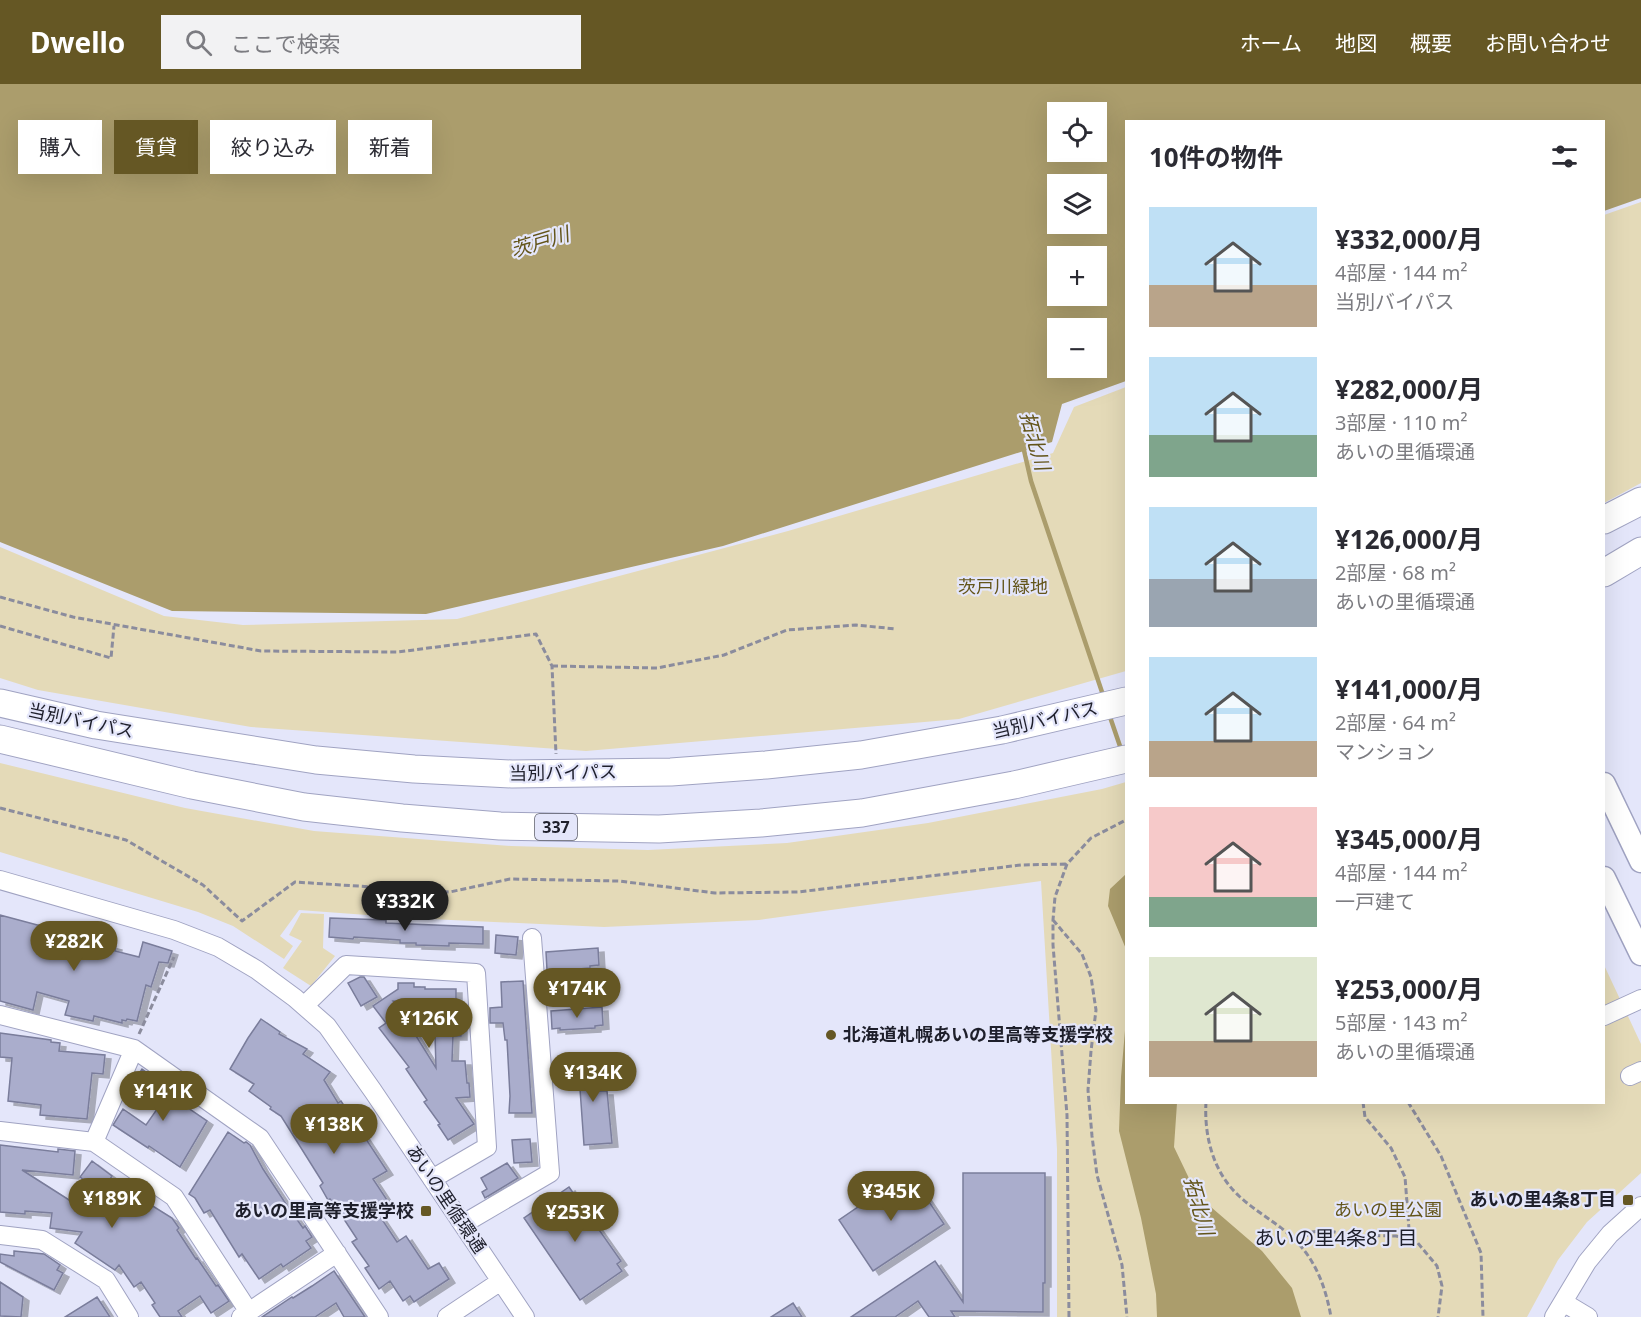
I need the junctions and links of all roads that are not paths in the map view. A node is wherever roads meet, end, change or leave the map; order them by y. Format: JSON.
{"nodes":[{"id":1,"x":1641,"y":501,"type":"edge"},
{"id":2,"x":1605,"y":519,"type":"edge"},
{"id":3,"x":1641,"y":551,"type":"edge"},
{"id":4,"x":1605,"y":572,"type":"edge"},
{"id":5,"x":0,"y":703,"type":"edge"},
{"id":6,"x":1113,"y":704,"type":"edge"},
{"id":7,"x":0,"y":739,"type":"edge"},
{"id":8,"x":1120,"y":760,"type":"edge"},
{"id":9,"x":1605,"y":786,"type":"edge"},
{"id":10,"x":1641,"y":861,"type":"edge"},
{"id":11,"x":0,"y":880,"type":"edge"},
{"id":12,"x":1605,"y":880,"type":"edge"},
{"id":13,"x":532,"y":938,"type":"dead end"},
{"id":14,"x":1641,"y":954,"type":"edge"},
{"id":15,"x":1641,"y":999,"type":"edge"},
{"id":16,"x":304,"y":1006,"type":"junction"},
{"id":17,"x":0,"y":1015,"type":"edge"},
{"id":18,"x":1605,"y":1016,"type":"edge"},
{"id":19,"x":135,"y":1044,"type":"junction"},
{"id":20,"x":0,"y":1131,"type":"edge"},
{"id":21,"x":94,"y":1142,"type":"junction"},
{"id":22,"x":432,"y":1179,"type":"junction"},
{"id":23,"x":1641,"y":1206,"type":"edge"},
{"id":24,"x":463,"y":1224,"type":"junction"},
{"id":25,"x":0,"y":1235,"type":"edge"},
{"id":26,"x":337,"y":1253,"type":"junction"},
{"id":27,"x":501,"y":1281,"type":"junction"},
{"id":28,"x":1558,"y":1309,"type":"edge"},
{"id":29,"x":245,"y":1314,"type":"edge"},
{"id":30,"x":129,"y":1317,"type":"edge"},
{"id":31,"x":379,"y":1317,"type":"edge"},
{"id":32,"x":447,"y":1317,"type":"edge"},
{"id":33,"x":525,"y":1317,"type":"edge"},
{"id":34,"x":1588,"y":1317,"type":"edge"}],
"edges":[{"from":1,"to":2,"type":"highway"},
{"from":3,"to":4,"type":"highway"},
{"from":5,"to":6,"type":"highway","name":"当別バイパス"},
{"from":7,"to":8,"type":"highway","name":"当別バイパス","number":"337"},
{"from":9,"to":10,"type":"main road"},
{"from":11,"to":16,"type":"street","name":"あいの里循環通"},
{"from":12,"to":14,"type":"main road"},
{"from":13,"to":24,"type":"street"},
{"from":15,"to":18,"type":"street"},
{"from":16,"to":22,"type":"street","name":"あいの里循環通"},
{"from":16,"to":22,"type":"street"},
{"from":17,"to":19,"type":"street"},
{"from":19,"to":21,"type":"street"},
{"from":19,"to":26,"type":"street"},
{"from":20,"to":21,"type":"street"},
{"from":21,"to":29,"type":"street"},
{"from":22,"to":24,"type":"street","name":"あいの里循環通"},
{"from":23,"to":28,"type":"street"},
{"from":24,"to":27,"type":"street","name":"あいの里循環通"},
{"from":25,"to":30,"type":"street"},
{"from":26,"to":29,"type":"street"},
{"from":26,"to":31,"type":"street"},
{"from":27,"to":32,"type":"street"},
{"from":27,"to":33,"type":"street","name":"あいの里循環通"},
{"from":28,"to":34,"type":"street"}]}
